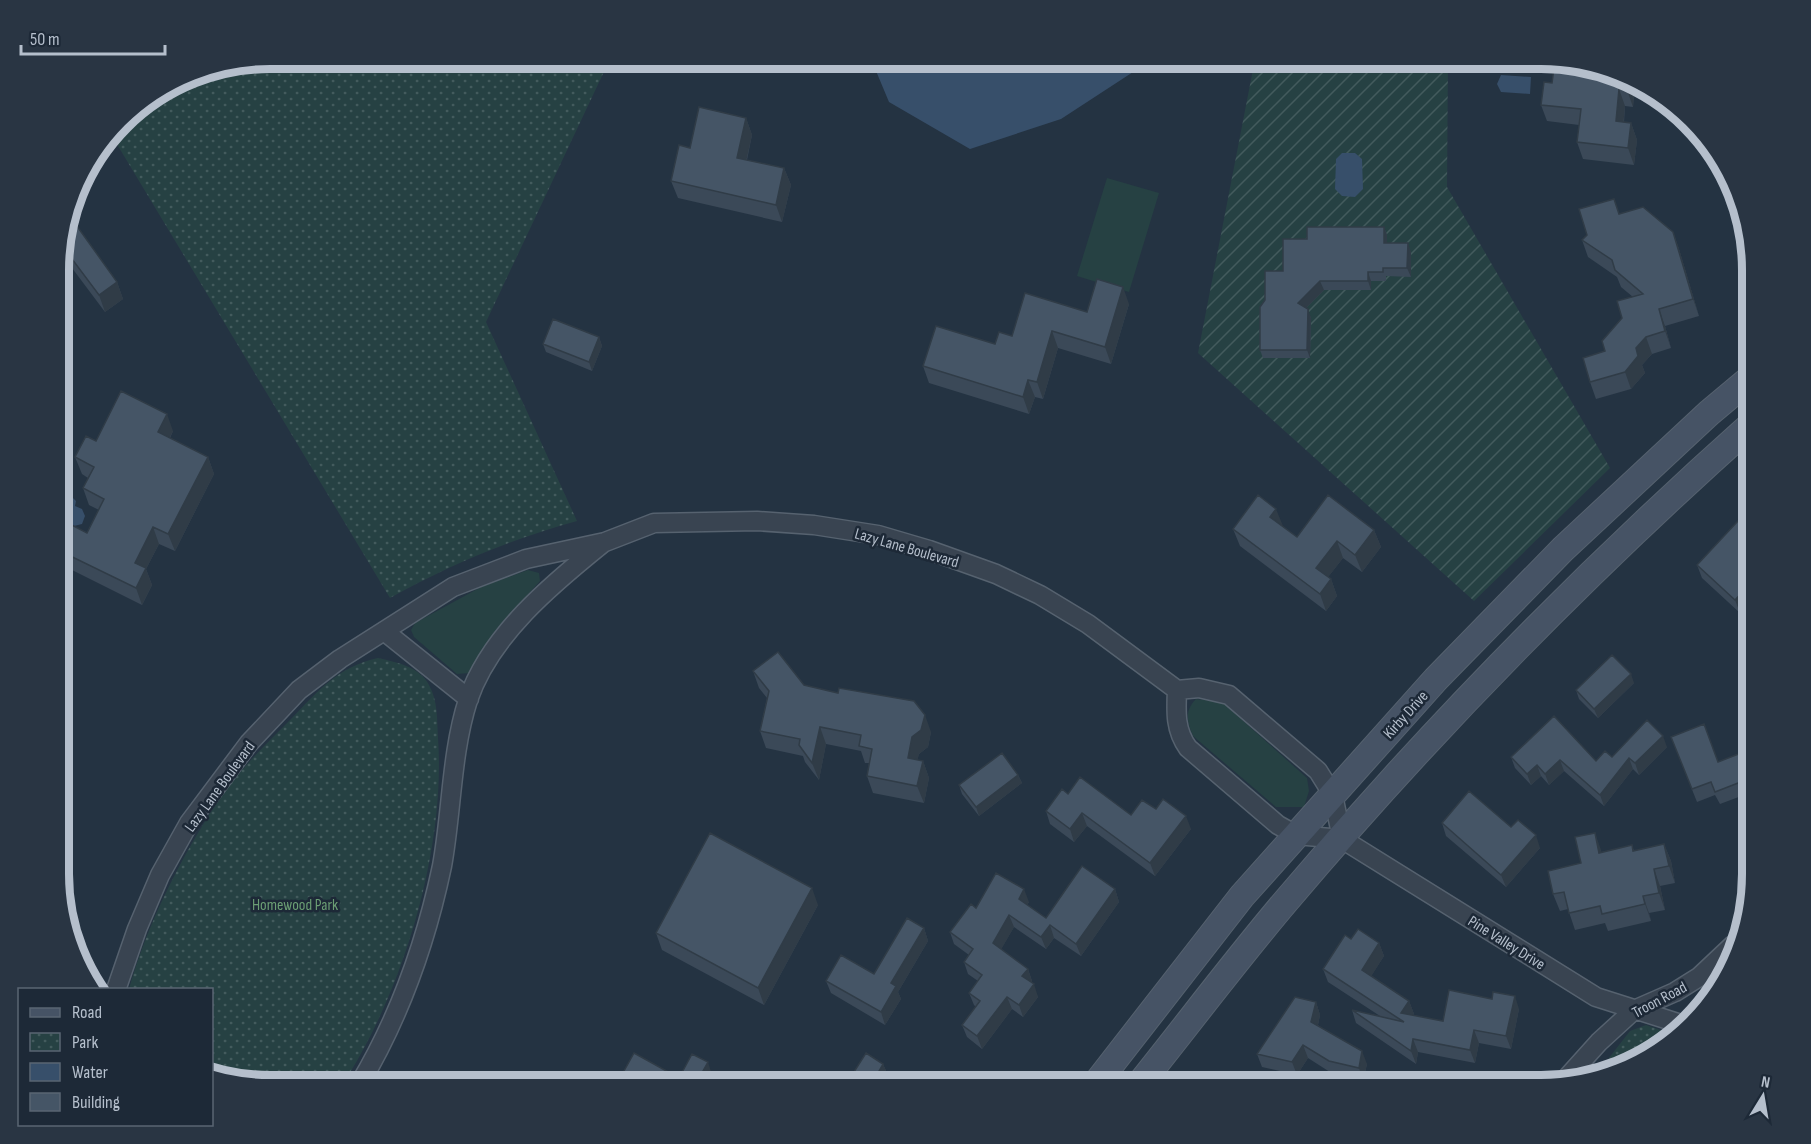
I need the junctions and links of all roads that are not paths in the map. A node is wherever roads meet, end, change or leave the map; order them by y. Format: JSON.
{"nodes":[{"id":1,"x":1742,"y":385,"type":"edge"},
{"id":2,"x":1742,"y":433,"type":"edge"},
{"id":3,"x":604,"y":542,"type":"junction"},
{"id":4,"x":384,"y":631,"type":"junction"},
{"id":5,"x":1177,"y":690,"type":"junction"},
{"id":6,"x":469,"y":699,"type":"junction"},
{"id":7,"x":1333,"y":795,"type":"junction"},
{"id":8,"x":1296,"y":835,"type":"junction"},
{"id":9,"x":1342,"y":839,"type":"junction"},
{"id":10,"x":1726,"y":951,"type":"edge"},
{"id":11,"x":117,"y":988,"type":"edge"},
{"id":12,"x":1634,"y":1010,"type":"junction"},
{"id":13,"x":1676,"y":1022,"type":"edge"},
{"id":14,"x":1572,"y":1072,"type":"edge"},
{"id":15,"x":365,"y":1075,"type":"edge"},
{"id":16,"x":1103,"y":1075,"type":"edge"},
{"id":17,"x":1147,"y":1075,"type":"edge"}],
"edges":[{"from":1,"to":7,"type":"main road","name":"Kirby Drive"},
{"from":2,"to":9,"type":"main road"},
{"from":3,"to":4,"type":"street","name":"Lazy Lane Boulevard"},
{"from":3,"to":5,"type":"street","name":"Lazy Lane Boulevard"},
{"from":3,"to":6,"type":"street","name":"Lazy Lane Boulevard"},
{"from":4,"to":6,"type":"street"},
{"from":4,"to":11,"type":"street","name":"Lazy Lane Boulevard"},
{"from":5,"to":7,"type":"street"},
{"from":5,"to":8,"type":"street"},
{"from":6,"to":15,"type":"street","name":"Lazy Lane Boulevard"},
{"from":7,"to":8,"type":"main road","name":"Kirby Drive"},
{"from":7,"to":9,"type":"street"},
{"from":8,"to":9,"type":"street"},
{"from":8,"to":16,"type":"main road","name":"Kirby Drive"},
{"from":9,"to":12,"type":"street","name":"Pine Valley Drive"},
{"from":9,"to":17,"type":"main road"},
{"from":10,"to":12,"type":"street","name":"Troon Road"},
{"from":12,"to":13,"type":"street","name":"Pine Valley Drive"},
{"from":12,"to":14,"type":"street","name":"Troon Road"}]}
